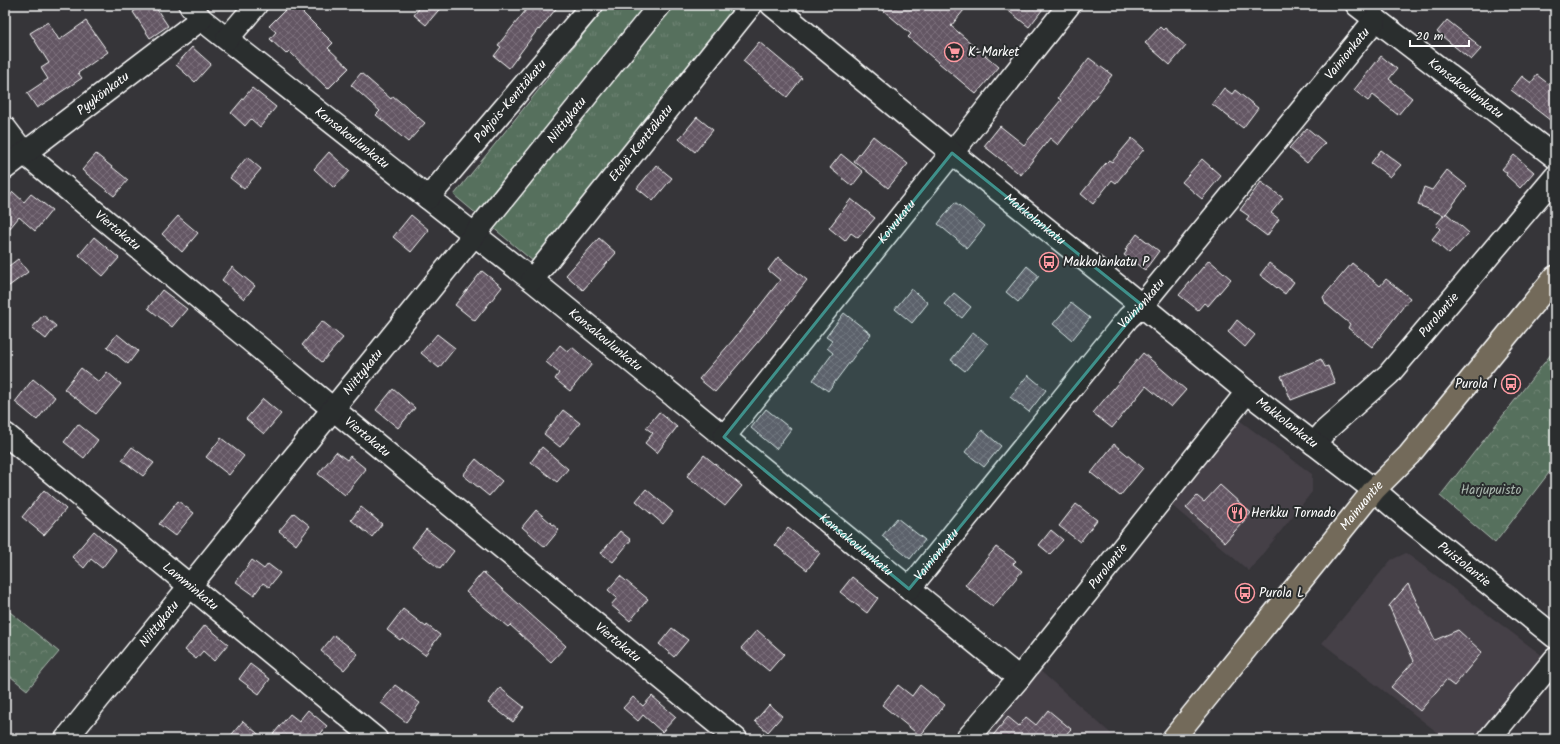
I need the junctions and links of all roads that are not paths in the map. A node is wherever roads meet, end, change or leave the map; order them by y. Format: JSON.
{"nodes":[{"id":1,"x":256,"y":5,"type":"edge"},
{"id":2,"x":592,"y":5,"type":"edge"},
{"id":3,"x":660,"y":5,"type":"edge"},
{"id":4,"x":751,"y":5,"type":"edge"},
{"id":5,"x":772,"y":5,"type":"edge"},
{"id":6,"x":1069,"y":5,"type":"edge"},
{"id":7,"x":1357,"y":5,"type":"edge"},
{"id":8,"x":196,"y":12,"type":"edge"},
{"id":9,"x":1376,"y":20,"type":"junction"},
{"id":10,"x":227,"y":39,"type":"junction"},
{"id":11,"x":5,"y":128,"type":"edge"},
{"id":12,"x":24,"y":153,"type":"junction"},
{"id":13,"x":952,"y":153,"type":"junction"},
{"id":14,"x":1555,"y":157,"type":"edge"},
{"id":15,"x":5,"y":168,"type":"edge"},
{"id":16,"x":1555,"y":177,"type":"edge"},
{"id":17,"x":428,"y":198,"type":"junction"},
{"id":18,"x":474,"y":235,"type":"junction"},
{"id":19,"x":1555,"y":277,"type":"edge"},
{"id":20,"x":532,"y":280,"type":"junction"},
{"id":21,"x":1142,"y":305,"type":"junction"},
{"id":22,"x":1247,"y":392,"type":"junction"},
{"id":23,"x":333,"y":409,"type":"junction"},
{"id":24,"x":5,"y":434,"type":"edge"},
{"id":25,"x":724,"y":437,"type":"junction"},
{"id":26,"x":1314,"y":444,"type":"junction"},
{"id":27,"x":1374,"y":490,"type":"junction"},
{"id":28,"x":190,"y":586,"type":"junction"},
{"id":29,"x":909,"y":589,"type":"junction"},
{"id":30,"x":1555,"y":637,"type":"edge"},
{"id":31,"x":1555,"y":659,"type":"edge"},
{"id":32,"x":1018,"y":678,"type":"junction"},
{"id":33,"x":66,"y":739,"type":"edge"},
{"id":34,"x":376,"y":739,"type":"edge"},
{"id":35,"x":736,"y":739,"type":"edge"},
{"id":36,"x":967,"y":739,"type":"edge"},
{"id":37,"x":1173,"y":739,"type":"edge"},
{"id":38,"x":1489,"y":739,"type":"edge"}],
"edges":[{"from":1,"to":10,"type":"street"},
{"from":2,"to":17,"type":"street","name":"Pohjois-Kenttäkatu"},
{"from":3,"to":18,"type":"street","name":"Niittykatu"},
{"from":4,"to":20,"type":"street","name":"Etelä-Kenttäkatu"},
{"from":5,"to":13,"type":"street","name":"Makkolankatu"},
{"from":6,"to":13,"type":"street","name":"Koivukatu"},
{"from":7,"to":9,"type":"street","name":"Kansakoulunkatu"},
{"from":8,"to":10,"type":"street","name":"Kansakoulunkatu"},
{"from":8,"to":12,"type":"street","name":"Pyykönkatu"},
{"from":9,"to":14,"type":"street","name":"Kansakoulunkatu"},
{"from":9,"to":21,"type":"street","name":"Vainionkatu"},
{"from":10,"to":17,"type":"street","name":"Kansakoulunkatu"},
{"from":11,"to":12,"type":"street","name":"Viertokatu"},
{"from":12,"to":15,"type":"street","name":"Pyykönkatu"},
{"from":12,"to":23,"type":"street","name":"Viertokatu"},
{"from":13,"to":21,"type":"street","name":"Makkolankatu"},
{"from":13,"to":25,"type":"street","name":"Koivukatu"},
{"from":16,"to":26,"type":"street","name":"Purolantie"},
{"from":17,"to":18,"type":"street","name":"Kansakoulunkatu"},
{"from":18,"to":20,"type":"street","name":"Kansakoulunkatu"},
{"from":18,"to":23,"type":"street","name":"Niittykatu"},
{"from":19,"to":27,"type":"main road","name":"Mainuantie"},
{"from":20,"to":25,"type":"street","name":"Kansakoulunkatu"},
{"from":21,"to":22,"type":"street","name":"Makkolankatu"},
{"from":21,"to":29,"type":"street","name":"Vainionkatu"},
{"from":22,"to":26,"type":"street","name":"Makkolankatu"},
{"from":22,"to":32,"type":"street","name":"Purolantie"},
{"from":23,"to":28,"type":"street","name":"Niittykatu"},
{"from":23,"to":35,"type":"street","name":"Viertokatu"},
{"from":24,"to":28,"type":"street","name":"Lamminkatu"},
{"from":25,"to":29,"type":"street","name":"Kansakoulunkatu"},
{"from":26,"to":27,"type":"street","name":"Makkolankatu"},
{"from":27,"to":30,"type":"street","name":"Puistolantie"},
{"from":27,"to":37,"type":"main road","name":"Mainuantie"},
{"from":28,"to":33,"type":"street","name":"Niittykatu"},
{"from":28,"to":34,"type":"street","name":"Lamminkatu"},
{"from":29,"to":32,"type":"street","name":"Kansakoulunkatu"},
{"from":31,"to":38,"type":"street"},
{"from":32,"to":36,"type":"street","name":"Purolantie"}]}
